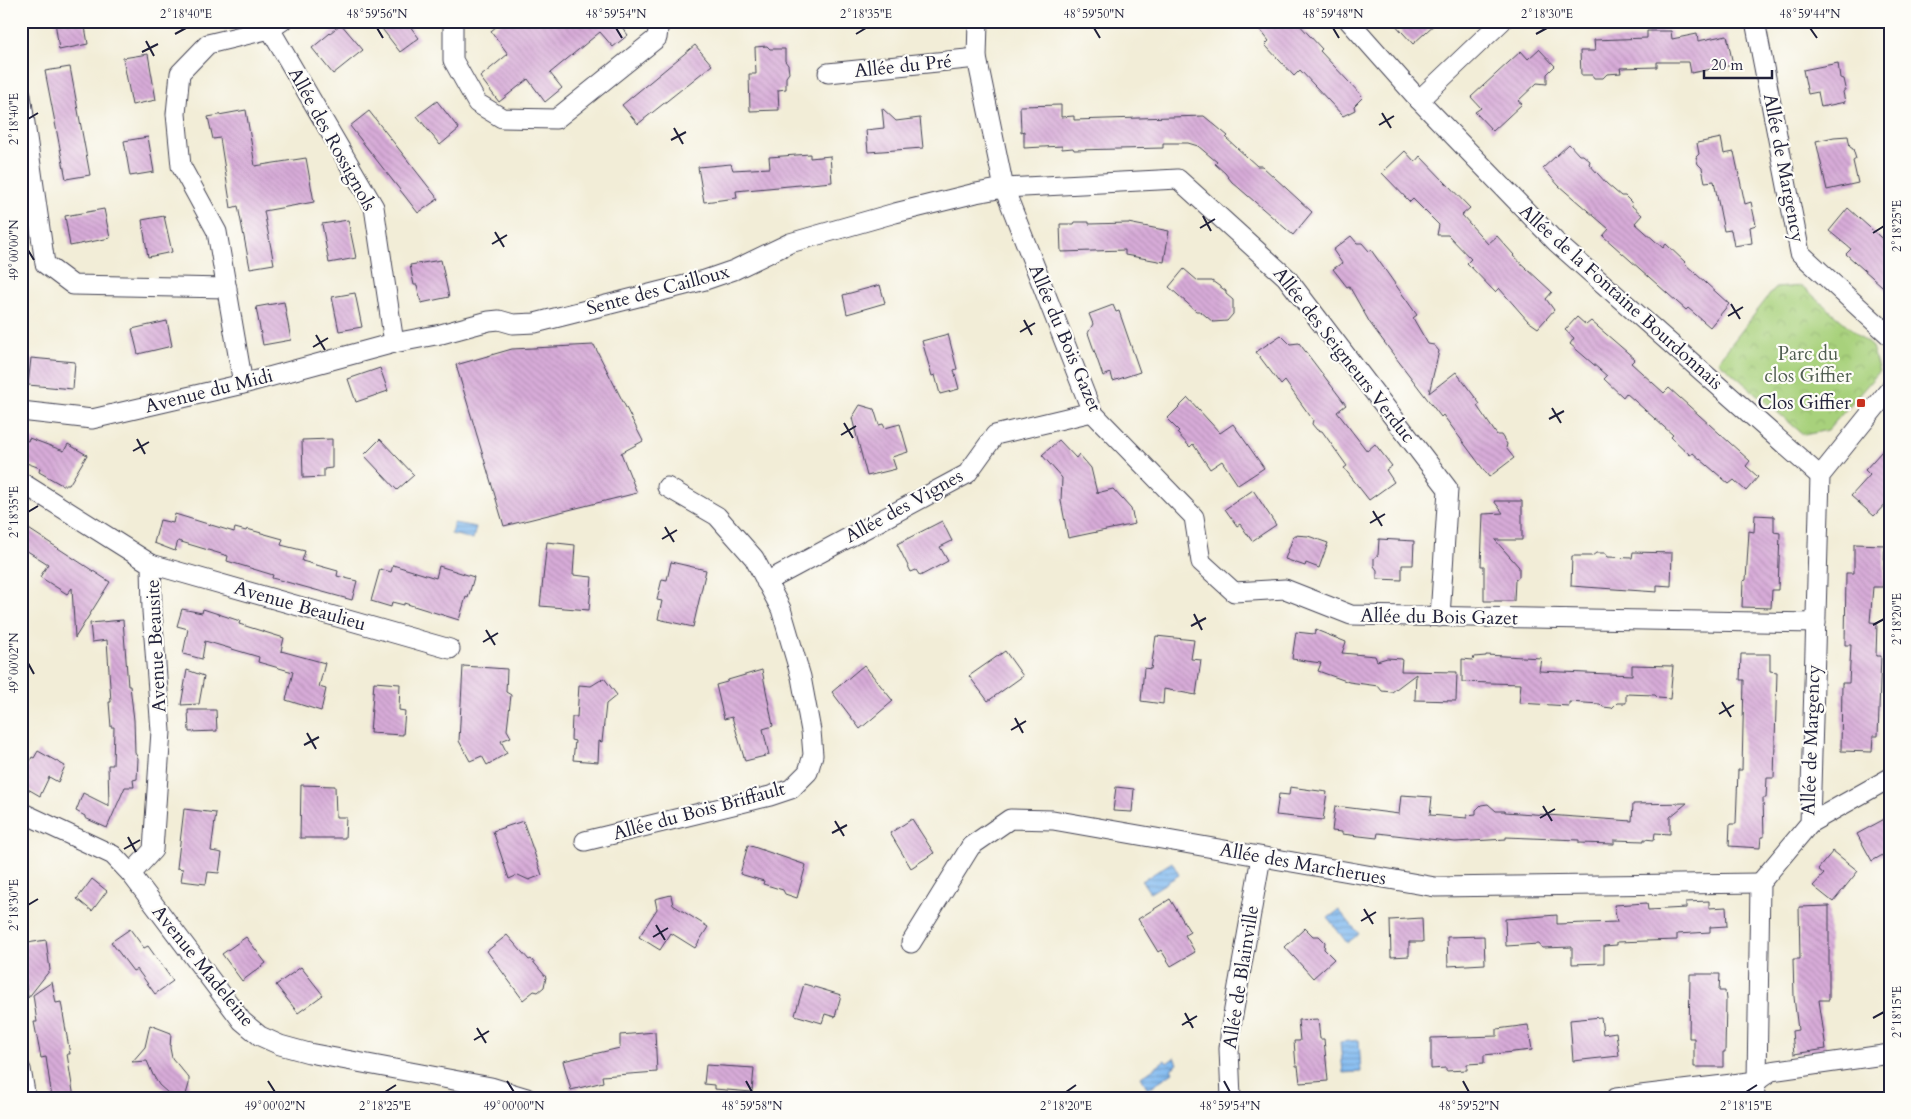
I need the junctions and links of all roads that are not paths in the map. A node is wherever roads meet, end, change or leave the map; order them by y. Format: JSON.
{"nodes":[{"id":1,"x":453,"y":21,"type":"edge"},
{"id":2,"x":659,"y":21,"type":"edge"},
{"id":3,"x":978,"y":21,"type":"edge"},
{"id":4,"x":1349,"y":21,"type":"edge"},
{"id":5,"x":1502,"y":21,"type":"edge"},
{"id":6,"x":1755,"y":21,"type":"edge"},
{"id":7,"x":276,"y":25,"type":"edge"},
{"id":8,"x":977,"y":58,"type":"junction"},
{"id":9,"x":828,"y":73,"type":"dead end"},
{"id":10,"x":21,"y":95,"type":"edge"},
{"id":11,"x":1419,"y":100,"type":"junction"},
{"id":12,"x":1004,"y":188,"type":"junction"},
{"id":13,"x":227,"y":288,"type":"junction"},
{"id":14,"x":1890,"y":336,"type":"edge"},
{"id":15,"x":394,"y":343,"type":"junction"},
{"id":16,"x":243,"y":384,"type":"junction"},
{"id":17,"x":1890,"y":389,"type":"edge"},
{"id":18,"x":21,"y":411,"type":"edge"},
{"id":19,"x":1092,"y":412,"type":"junction"},
{"id":20,"x":1820,"y":476,"type":"junction"},
{"id":21,"x":21,"y":482,"type":"edge"},
{"id":22,"x":667,"y":487,"type":"dead end"},
{"id":23,"x":151,"y":564,"type":"junction"},
{"id":24,"x":766,"y":582,"type":"junction"},
{"id":25,"x":1440,"y":617,"type":"junction"},
{"id":26,"x":1816,"y":623,"type":"junction"},
{"id":27,"x":450,"y":649,"type":"dead end"},
{"id":28,"x":1890,"y":778,"type":"edge"},
{"id":29,"x":21,"y":812,"type":"edge"},
{"id":30,"x":1810,"y":822,"type":"junction"},
{"id":31,"x":584,"y":840,"type":"dead end"},
{"id":32,"x":1261,"y":857,"type":"junction"},
{"id":33,"x":131,"y":874,"type":"junction"},
{"id":34,"x":1760,"y":883,"type":"junction"},
{"id":35,"x":911,"y":943,"type":"dead end"},
{"id":36,"x":1890,"y":1054,"type":"edge"},
{"id":37,"x":21,"y":1069,"type":"edge"},
{"id":38,"x":1755,"y":1089,"type":"edge"},
{"id":39,"x":26,"y":1098,"type":"edge"},
{"id":40,"x":527,"y":1098,"type":"edge"},
{"id":41,"x":1231,"y":1098,"type":"edge"},
{"id":42,"x":1616,"y":1098,"type":"edge"}],
"edges":[{"from":1,"to":2,"type":"street"},
{"from":3,"to":8,"type":"street","name":"Allée du Bois Gazet"},
{"from":4,"to":11,"type":"street","name":"Allée de la Fontaine Bourdonnais"},
{"from":5,"to":11,"type":"street"},
{"from":6,"to":14,"type":"street","name":"Allée de Margency"},
{"from":7,"to":13,"type":"street"},
{"from":7,"to":15,"type":"street","name":"Allée des Rossignols"},
{"from":8,"to":9,"type":"street","name":"Allée du Pré"},
{"from":8,"to":12,"type":"street","name":"Allée du Bois Gazet"},
{"from":10,"to":13,"type":"street"},
{"from":11,"to":20,"type":"street","name":"Allée de la Fontaine Bourdonnais"},
{"from":12,"to":15,"type":"street","name":"Sente des Cailloux"},
{"from":12,"to":19,"type":"street","name":"Allée du Bois Gazet"},
{"from":12,"to":25,"type":"street","name":"Allée des Seigneurs Verduc"},
{"from":13,"to":16,"type":"street"},
{"from":15,"to":16,"type":"street","name":"Avenue du Midi"},
{"from":16,"to":18,"type":"street","name":"Avenue du Midi"},
{"from":17,"to":20,"type":"street"},
{"from":19,"to":24,"type":"street","name":"Allée des Vignes"},
{"from":19,"to":25,"type":"street","name":"Allée du Bois Gazet"},
{"from":20,"to":26,"type":"street","name":"Allée de Margency"},
{"from":21,"to":23,"type":"street","name":"Avenue Beausite"},
{"from":22,"to":24,"type":"street"},
{"from":23,"to":27,"type":"street","name":"Avenue Beaulieu"},
{"from":23,"to":33,"type":"street","name":"Avenue Beausite"},
{"from":24,"to":31,"type":"street","name":"Allée du Bois Briffault"},
{"from":25,"to":26,"type":"street","name":"Allée du Bois Gazet"},
{"from":26,"to":30,"type":"street","name":"Allée de Margency"},
{"from":28,"to":30,"type":"street"},
{"from":29,"to":33,"type":"street","name":"Avenue Madeleine"},
{"from":30,"to":34,"type":"street","name":"Allée de Margency"},
{"from":32,"to":34,"type":"street","name":"Allée des Marcherues"},
{"from":32,"to":35,"type":"street","name":"Allée des Marcherues"},
{"from":32,"to":41,"type":"street","name":"Allée de Blainville"},
{"from":33,"to":40,"type":"street","name":"Avenue Madeleine"},
{"from":34,"to":38,"type":"street"},
{"from":36,"to":38,"type":"street"},
{"from":37,"to":39,"type":"street"},
{"from":38,"to":42,"type":"street"}]}
